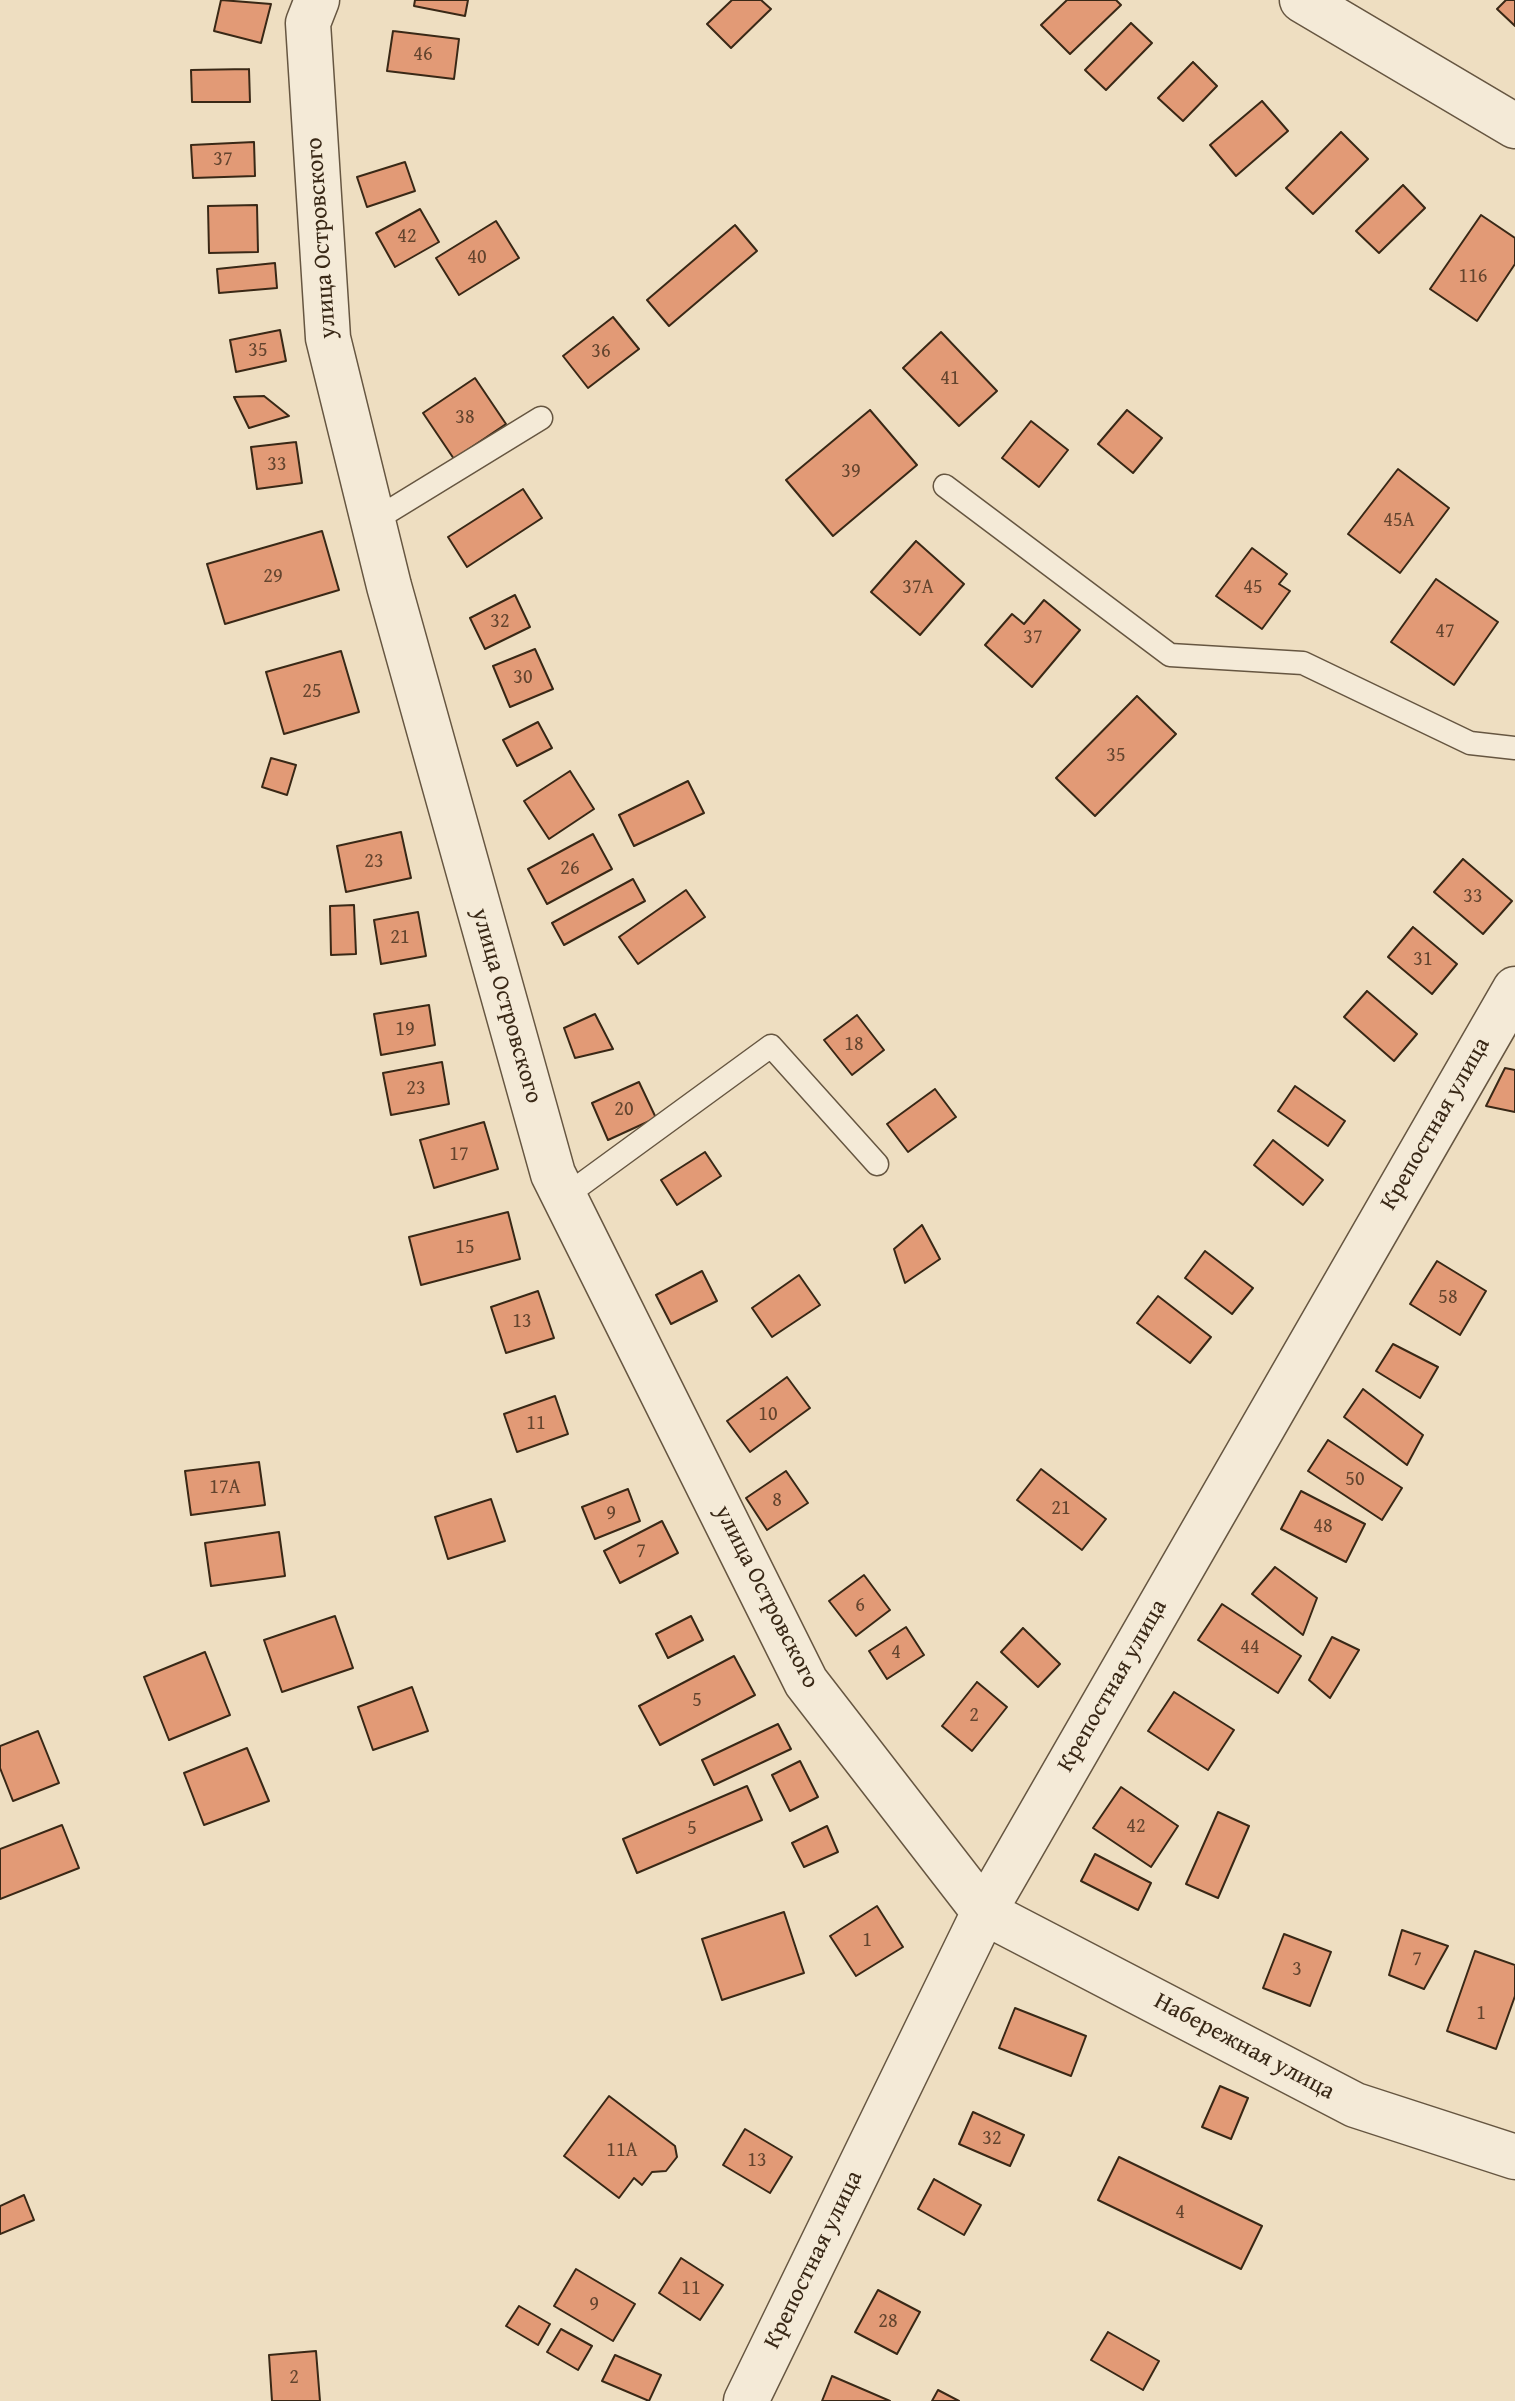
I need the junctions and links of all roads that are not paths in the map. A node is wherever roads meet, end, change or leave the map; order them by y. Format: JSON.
{"nodes":[{"id":1,"x":317,"y":0,"type":"edge"},
{"id":2,"x":1302,"y":0,"type":"edge"},
{"id":3,"x":1515,"y":126,"type":"edge"},
{"id":4,"x":541,"y":418,"type":"dead end"},
{"id":5,"x":945,"y":486,"type":"dead end"},
{"id":6,"x":373,"y":521,"type":"junction"},
{"id":7,"x":1515,"y":748,"type":"edge"},
{"id":8,"x":1513,"y":997,"type":"edge"},
{"id":9,"x":877,"y":1164,"type":"dead end"},
{"id":10,"x":564,"y":1197,"type":"junction"},
{"id":11,"x":984,"y":1912,"type":"junction"},
{"id":12,"x":1515,"y":2157,"type":"edge"},
{"id":13,"x":746,"y":2401,"type":"edge"}],
"edges":[{"from":1,"to":6,"type":"street","name":"улица Островского"},
{"from":2,"to":3,"type":"street"},
{"from":4,"to":6,"type":"lane"},
{"from":5,"to":7,"type":"lane"},
{"from":6,"to":10,"type":"street","name":"улица Островского"},
{"from":8,"to":11,"type":"street","name":"Крепостная улица"},
{"from":9,"to":10,"type":"lane"},
{"from":10,"to":11,"type":"street","name":"улица Островского"},
{"from":11,"to":12,"type":"street","name":"Набережная улица"},
{"from":11,"to":13,"type":"street","name":"Крепостная улица"}]}
